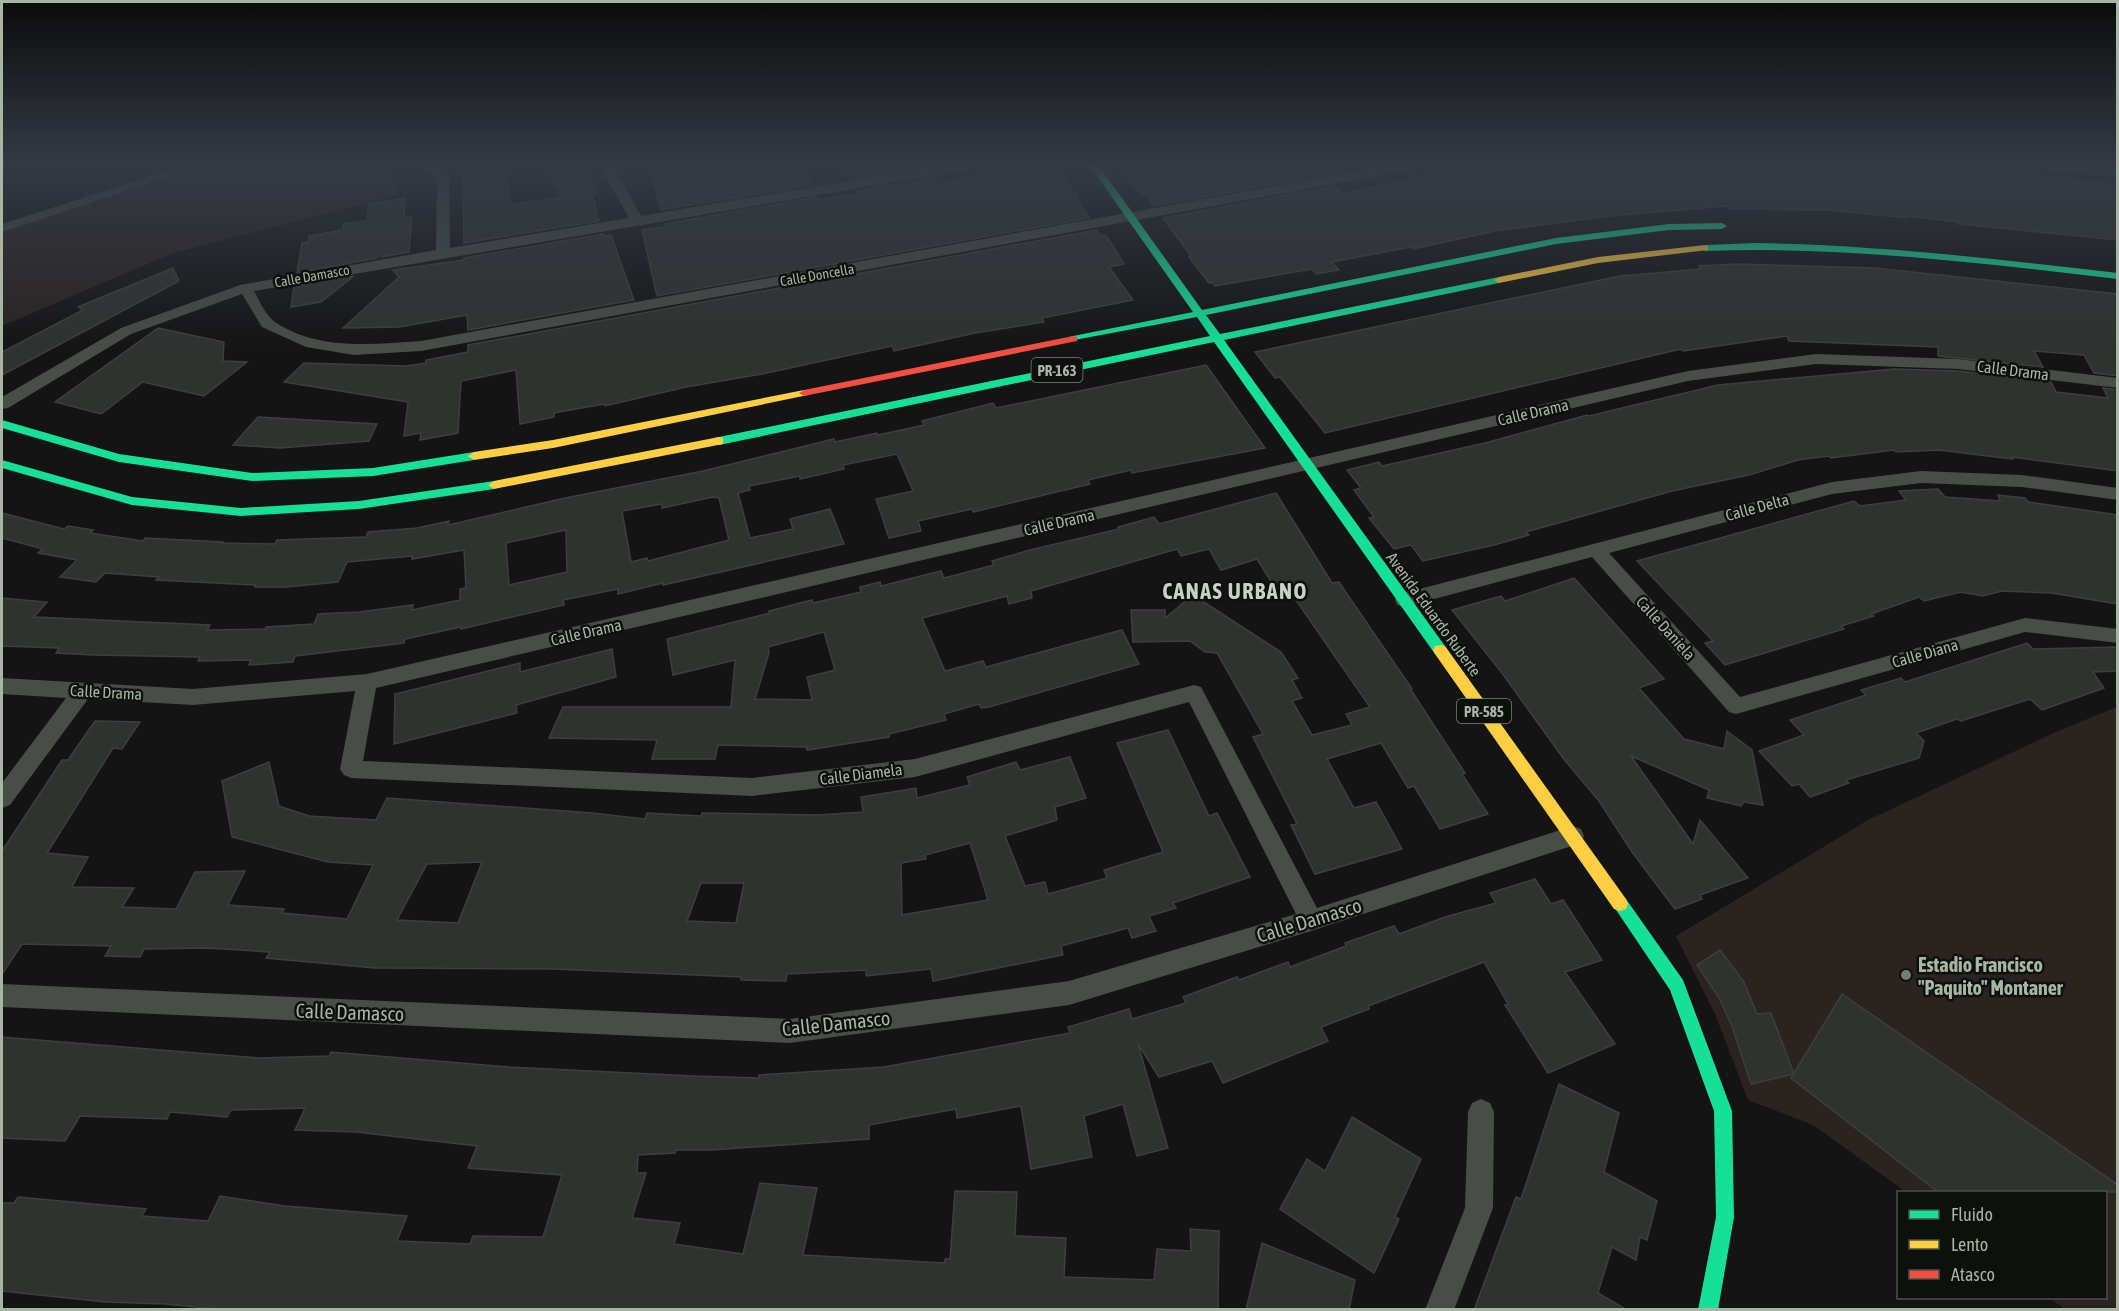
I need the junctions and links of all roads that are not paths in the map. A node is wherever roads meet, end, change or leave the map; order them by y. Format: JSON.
{"nodes":[{"id":1,"x":443,"y":227,"type":"edge"},
{"id":2,"x":595,"y":227,"type":"edge"},
{"id":3,"x":1086,"y":227,"type":"edge"},
{"id":4,"x":1138,"y":227,"type":"edge"},
{"id":5,"x":1668,"y":227,"type":"edge"},
{"id":6,"x":443,"y":253,"type":"junction"},
{"id":7,"x":2118,"y":276,"type":"edge"},
{"id":8,"x":245,"y":288,"type":"junction"},
{"id":9,"x":1201,"y":314,"type":"junction"},
{"id":10,"x":1218,"y":338,"type":"junction"},
{"id":11,"x":2118,"y":383,"type":"edge"},
{"id":12,"x":2,"y":404,"type":"edge"},
{"id":13,"x":2,"y":424,"type":"edge"},
{"id":14,"x":2,"y":464,"type":"edge"},
{"id":15,"x":1308,"y":465,"type":"junction"},
{"id":16,"x":2118,"y":494,"type":"edge"},
{"id":17,"x":1596,"y":549,"type":"junction"},
{"id":18,"x":1404,"y":600,"type":"junction"},
{"id":19,"x":2118,"y":636,"type":"edge"},
{"id":20,"x":367,"y":682,"type":"junction"},
{"id":21,"x":2,"y":686,"type":"edge"},
{"id":22,"x":81,"y":692,"type":"junction"},
{"id":23,"x":1736,"y":706,"type":"joint"},
{"id":24,"x":2,"y":799,"type":"edge"},
{"id":25,"x":1573,"y":836,"type":"junction"},
{"id":26,"x":1311,"y":920,"type":"junction"},
{"id":27,"x":2,"y":996,"type":"edge"},
{"id":28,"x":1481,"y":1112,"type":"dead end"},
{"id":29,"x":1438,"y":1310,"type":"edge"},
{"id":30,"x":1708,"y":1310,"type":"edge"}],
"edges":[{"from":1,"to":6,"type":"street"},
{"from":2,"to":6,"type":"street","name":"Calle Damasco"},
{"from":3,"to":8,"type":"street","name":"Calle Doncella"},
{"from":4,"to":9,"type":"main road","name":"Avenida Eduardo Ruberte","number":"PR-585"},
{"from":5,"to":9,"type":"main road","number":"PR-163"},
{"from":6,"to":8,"type":"street","name":"Calle Damasco"},
{"from":7,"to":10,"type":"main road","number":"PR-163"},
{"from":8,"to":12,"type":"street","name":"Calle Damasco"},
{"from":9,"to":10,"type":"main road","name":"Avenida Eduardo Ruberte","number":"PR-585"},
{"from":9,"to":13,"type":"main road","number":"PR-163"},
{"from":10,"to":14,"type":"main road","number":"PR-163"},
{"from":10,"to":15,"type":"main road","name":"Avenida Eduardo Ruberte","number":"PR-585"},
{"from":11,"to":15,"type":"street","name":"Calle Drama"},
{"from":15,"to":18,"type":"main road","name":"Avenida Eduardo Ruberte","number":"PR-585"},
{"from":15,"to":20,"type":"street","name":"Calle Drama"},
{"from":16,"to":17,"type":"street","name":"Calle Delta"},
{"from":17,"to":18,"type":"street","name":"Calle Delta"},
{"from":17,"to":23,"type":"street","name":"Calle Daniela"},
{"from":18,"to":25,"type":"main road","name":"Avenida Eduardo Ruberte","number":"PR-585"},
{"from":19,"to":23,"type":"street","name":"Calle Diana"},
{"from":20,"to":22,"type":"street","name":"Calle Drama"},
{"from":20,"to":26,"type":"street","name":"Calle Diamela"},
{"from":21,"to":22,"type":"street","name":"Calle Drama"},
{"from":22,"to":24,"type":"street"},
{"from":25,"to":26,"type":"street","name":"Calle Damasco"},
{"from":25,"to":30,"type":"main road","name":"Avenida Eduardo Ruberte","number":"PR-585"},
{"from":26,"to":27,"type":"street","name":"Calle Damasco"},
{"from":28,"to":29,"type":"street"}]}
